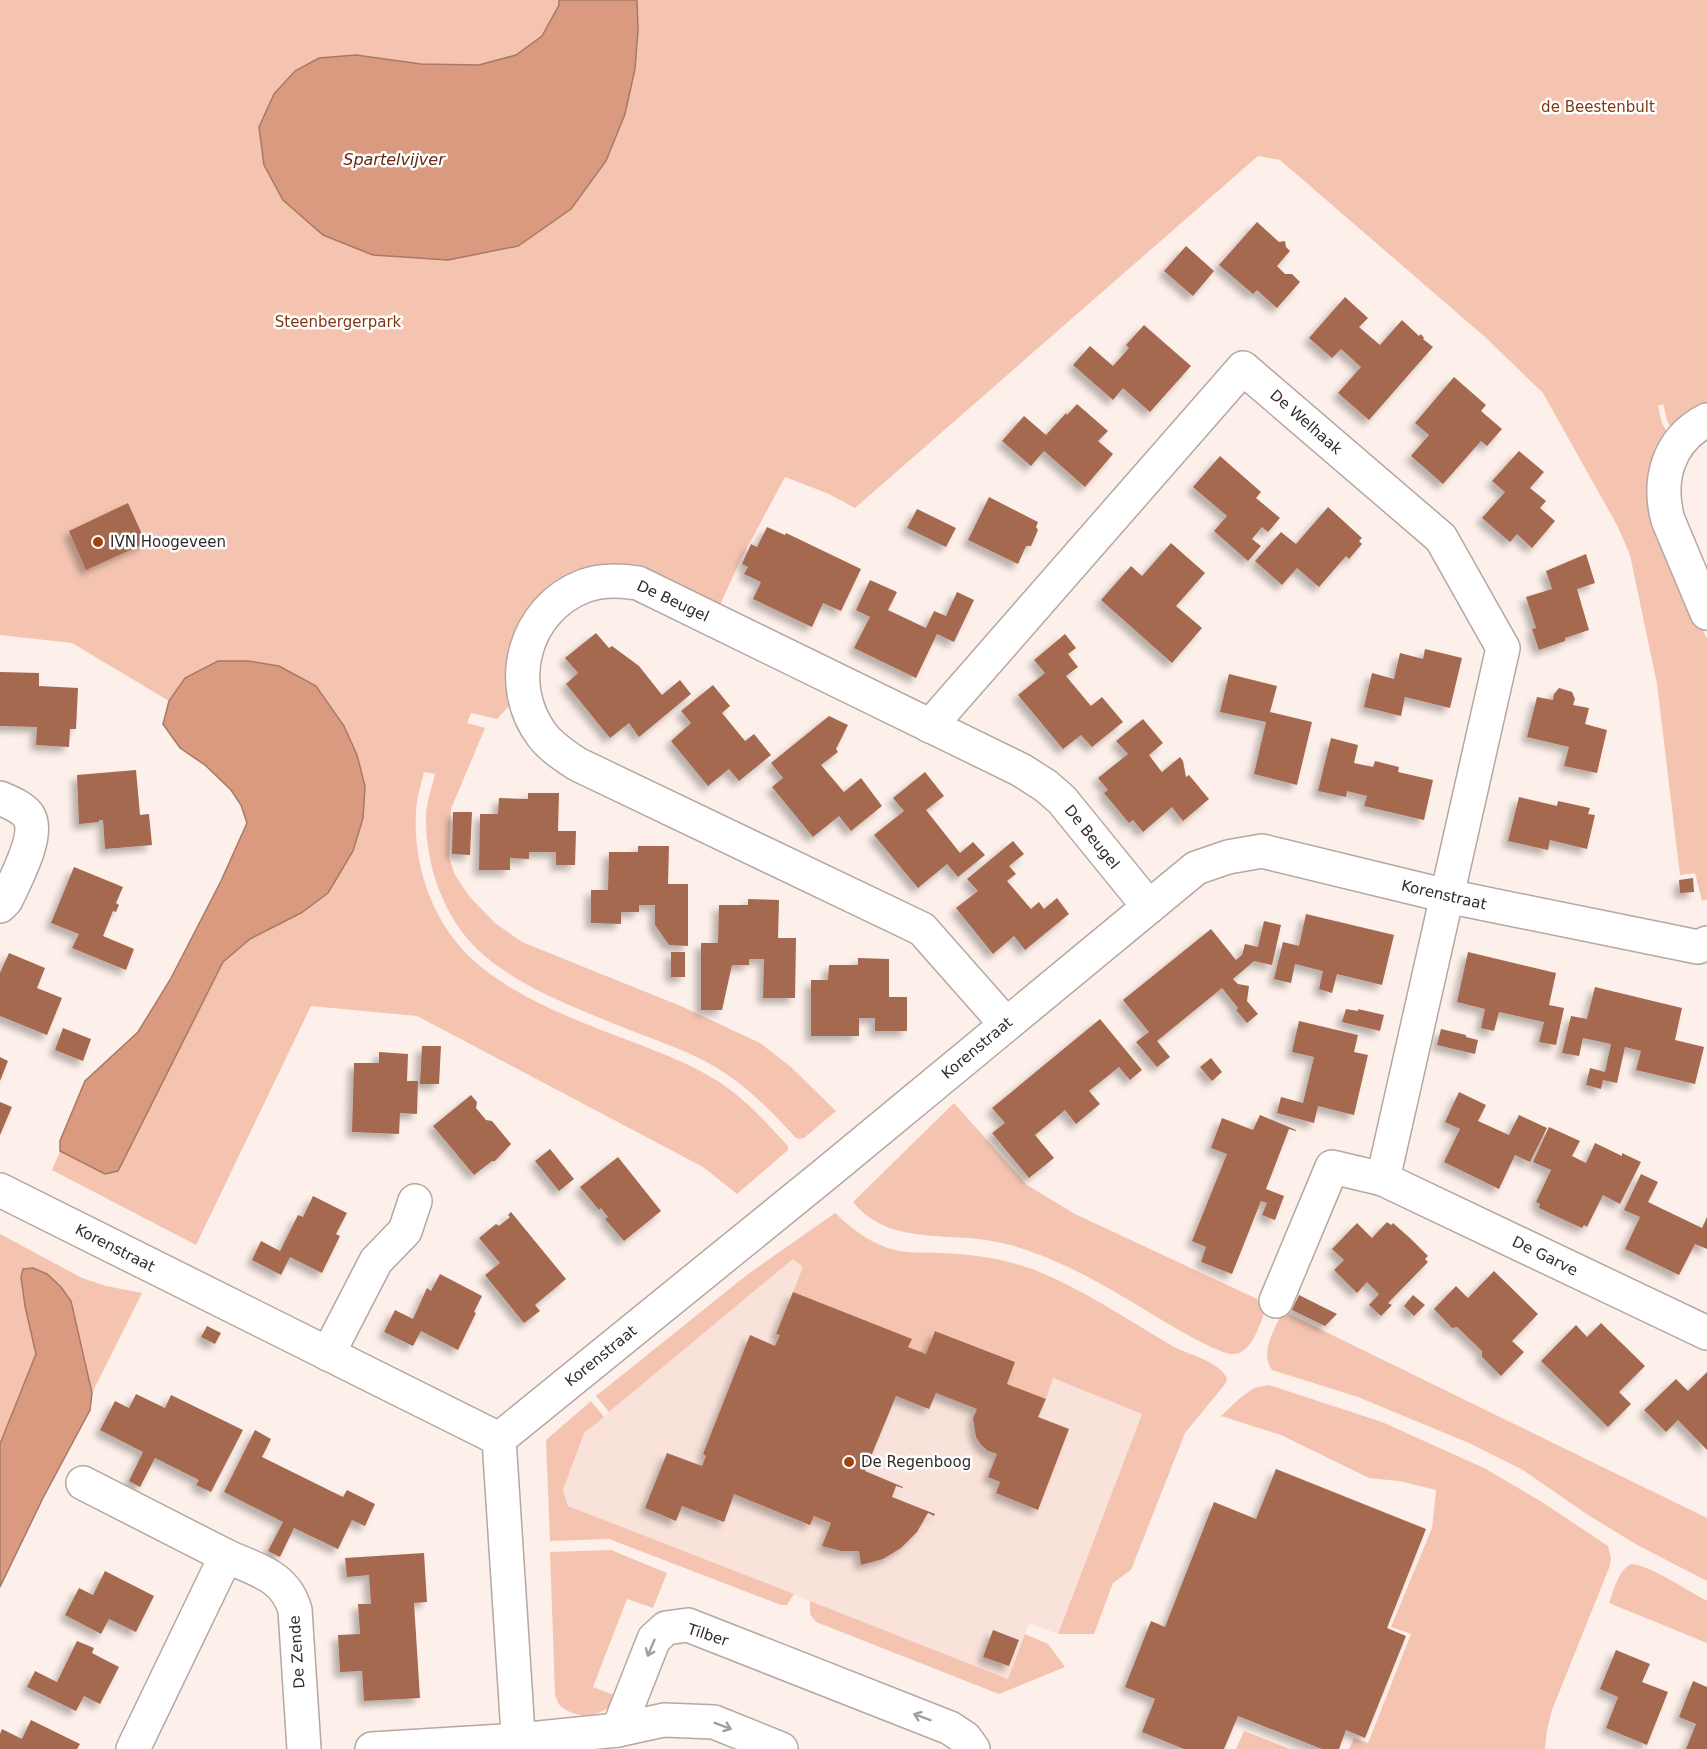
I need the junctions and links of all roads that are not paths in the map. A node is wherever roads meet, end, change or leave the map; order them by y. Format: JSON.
{"nodes":[{"id":1,"x":1707,"y":420,"type":"edge"},
{"id":2,"x":1707,"y":613,"type":"edge"},
{"id":3,"x":930,"y":726,"type":"junction"},
{"id":4,"x":0,"y":798,"type":"edge"},
{"id":5,"x":1447,"y":896,"type":"junction"},
{"id":6,"x":0,"y":906,"type":"edge"},
{"id":7,"x":1149,"y":907,"type":"junction"},
{"id":8,"x":1707,"y":943,"type":"edge"},
{"id":9,"x":1006,"y":1024,"type":"junction"},
{"id":10,"x":1383,"y":1179,"type":"junction"},
{"id":11,"x":0,"y":1190,"type":"edge"},
{"id":12,"x":415,"y":1201,"type":"dead end"},
{"id":13,"x":1276,"y":1301,"type":"dead end"},
{"id":14,"x":1707,"y":1334,"type":"edge"},
{"id":15,"x":328,"y":1354,"type":"junction"},
{"id":16,"x":499,"y":1439,"type":"junction"},
{"id":17,"x":83,"y":1483,"type":"dead end"},
{"id":18,"x":226,"y":1556,"type":"junction"},
{"id":19,"x":618,"y":1730,"type":"junction"},
{"id":20,"x":519,"y":1744,"type":"edge"},
{"id":21,"x":133,"y":1749,"type":"edge"},
{"id":22,"x":304,"y":1749,"type":"edge"},
{"id":23,"x":372,"y":1749,"type":"edge"},
{"id":24,"x":781,"y":1749,"type":"edge"},
{"id":25,"x":973,"y":1749,"type":"edge"}],
"edges":[{"from":1,"to":2,"type":"street"},
{"from":3,"to":5,"type":"street","name":"De Welhaak"},
{"from":3,"to":7,"type":"street","name":"De Beugel"},
{"from":3,"to":9,"type":"street","name":"De Beugel"},
{"from":4,"to":6,"type":"street"},
{"from":5,"to":7,"type":"street","name":"Korenstraat"},
{"from":5,"to":8,"type":"street","name":"Korenstraat"},
{"from":5,"to":10,"type":"street"},
{"from":7,"to":9,"type":"street","name":"Korenstraat"},
{"from":9,"to":16,"type":"street","name":"Korenstraat"},
{"from":10,"to":13,"type":"street","name":"De Garve"},
{"from":10,"to":14,"type":"street","name":"De Garve"},
{"from":11,"to":15,"type":"street","name":"Korenstraat"},
{"from":12,"to":15,"type":"street"},
{"from":15,"to":16,"type":"street","name":"Korenstraat"},
{"from":16,"to":20,"type":"street"},
{"from":17,"to":18,"type":"street","name":"De Zende"},
{"from":18,"to":21,"type":"street"},
{"from":18,"to":22,"type":"street","name":"De Zende"},
{"from":19,"to":20,"type":"street"},
{"from":19,"to":24,"type":"street","one_way":true},
{"from":25,"to":19,"type":"street","name":"Tilber","one_way":true},
{"from":20,"to":23,"type":"street"}]}
